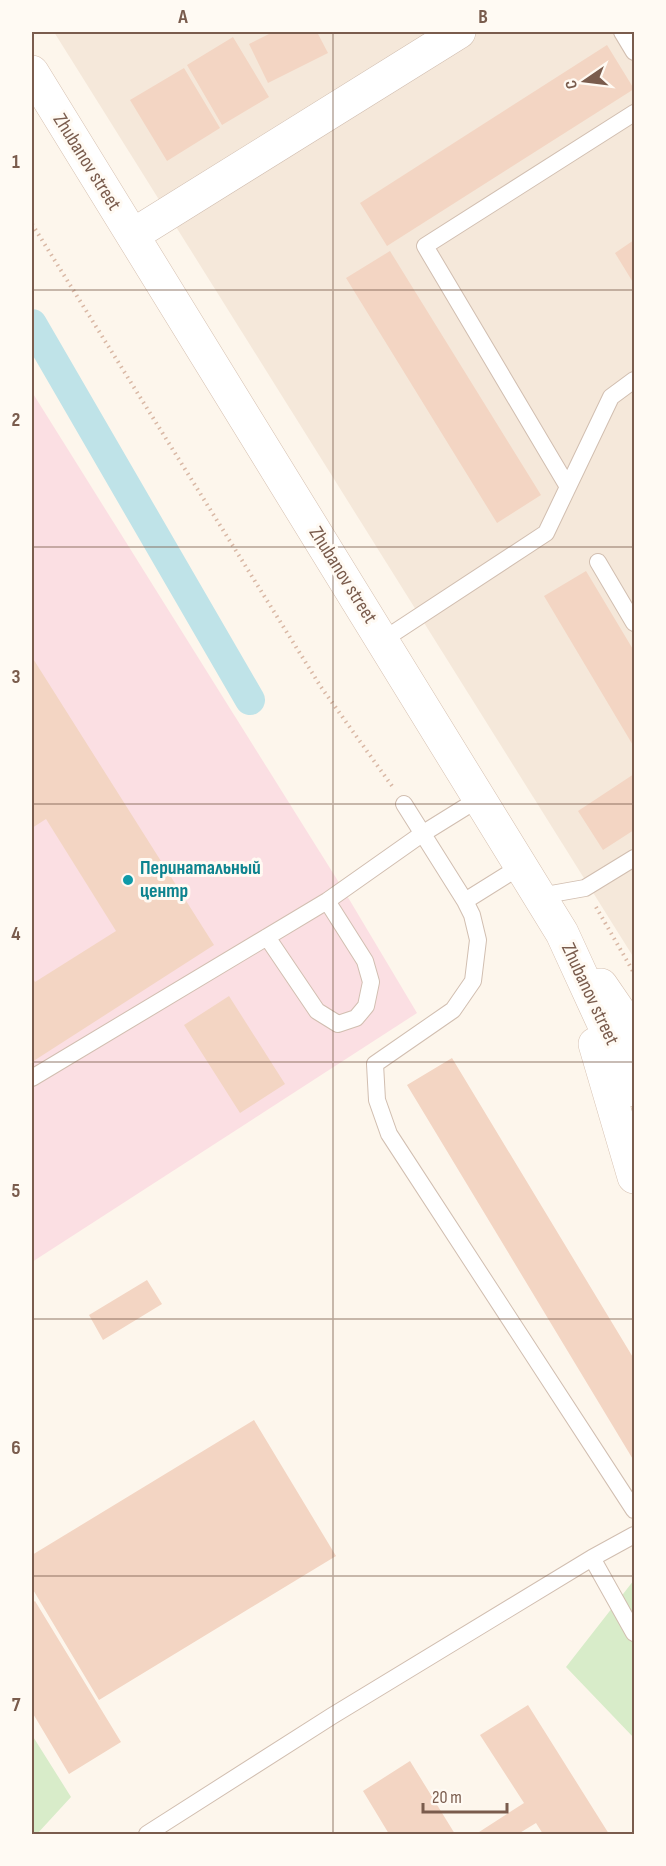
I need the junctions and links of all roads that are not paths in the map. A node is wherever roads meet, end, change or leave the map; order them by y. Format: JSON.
{"nodes":[{"id":1,"x":459,"y":32,"type":"edge"},
{"id":2,"x":622,"y":32,"type":"edge"},
{"id":3,"x":634,"y":52,"type":"edge"},
{"id":4,"x":32,"y":72,"type":"edge"},
{"id":5,"x":634,"y":113,"type":"edge"},
{"id":6,"x":133,"y":235,"type":"junction"},
{"id":7,"x":634,"y":380,"type":"edge"},
{"id":8,"x":568,"y":487,"type":"junction"},
{"id":9,"x":598,"y":562,"type":"dead end"},
{"id":10,"x":634,"y":623,"type":"edge"},
{"id":11,"x":383,"y":640,"type":"junction"},
{"id":12,"x":480,"y":798,"type":"junction"},
{"id":13,"x":404,"y":804,"type":"road end"},
{"id":14,"x":422,"y":834,"type":"junction"},
{"id":15,"x":634,"y":858,"type":"edge"},
{"id":16,"x":521,"y":866,"type":"junction"},
{"id":17,"x":540,"y":896,"type":"junction"},
{"id":18,"x":327,"y":901,"type":"junction"},
{"id":19,"x":465,"y":901,"type":"junction"},
{"id":20,"x":562,"y":933,"type":"junction"},
{"id":21,"x":267,"y":937,"type":"junction"},
{"id":22,"x":634,"y":1033,"type":"edge"},
{"id":23,"x":32,"y":1078,"type":"edge"},
{"id":24,"x":634,"y":1090,"type":"edge"},
{"id":25,"x":634,"y":1177,"type":"edge"},
{"id":26,"x":634,"y":1510,"type":"edge"},
{"id":27,"x":634,"y":1535,"type":"edge"},
{"id":28,"x":592,"y":1558,"type":"junction"},
{"id":29,"x":634,"y":1633,"type":"edge"},
{"id":30,"x":147,"y":1834,"type":"edge"}],
"edges":[{"from":1,"to":6,"type":"main road"},
{"from":2,"to":3,"type":"lane"},
{"from":4,"to":6,"type":"main road","name":"Zhubanov street"},
{"from":5,"to":8,"type":"lane"},
{"from":6,"to":11,"type":"main road","name":"Zhubanov street"},
{"from":7,"to":8,"type":"lane"},
{"from":8,"to":11,"type":"lane"},
{"from":9,"to":10,"type":"lane"},
{"from":11,"to":12,"type":"main road","name":"Zhubanov street"},
{"from":12,"to":14,"type":"lane"},
{"from":12,"to":16,"type":"main road","name":"Zhubanov street"},
{"from":13,"to":14,"type":"lane"},
{"from":14,"to":18,"type":"lane"},
{"from":14,"to":19,"type":"lane"},
{"from":15,"to":17,"type":"lane"},
{"from":16,"to":17,"type":"main road","name":"Zhubanov street"},
{"from":16,"to":19,"type":"lane"},
{"from":17,"to":20,"type":"main road","name":"Zhubanov street"},
{"from":18,"to":21,"type":"lane"},
{"from":18,"to":21,"type":"lane"},
{"from":19,"to":26,"type":"lane"},
{"from":20,"to":22,"type":"main road"},
{"from":20,"to":24,"type":"main road","name":"Zhubanov street"},
{"from":20,"to":25,"type":"main road"},
{"from":21,"to":23,"type":"lane"},
{"from":27,"to":28,"type":"lane"},
{"from":28,"to":29,"type":"lane"},
{"from":28,"to":30,"type":"lane"}]}
